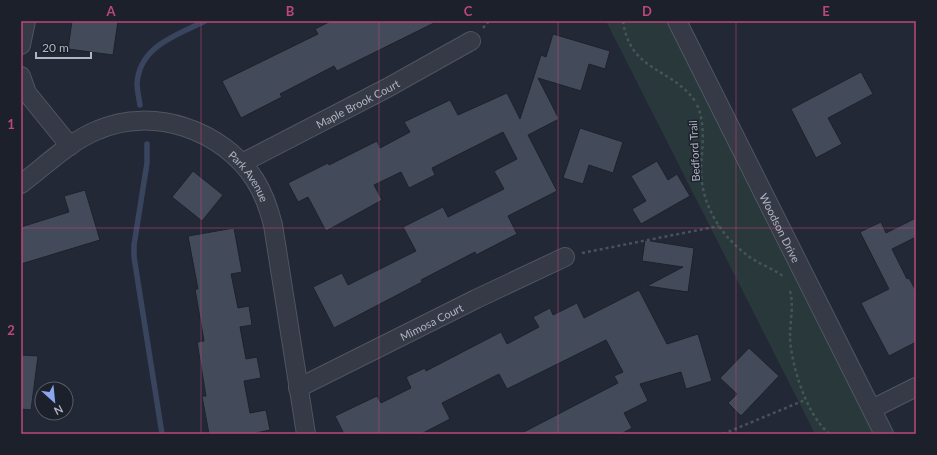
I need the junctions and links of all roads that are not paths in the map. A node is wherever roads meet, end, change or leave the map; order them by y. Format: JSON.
{"nodes":[{"id":1,"x":26,"y":21,"type":"edge"},
{"id":2,"x":677,"y":21,"type":"edge"},
{"id":3,"x":471,"y":41,"type":"dead end"},
{"id":4,"x":21,"y":45,"type":"edge"},
{"id":5,"x":21,"y":76,"type":"edge"},
{"id":6,"x":70,"y":146,"type":"junction"},
{"id":7,"x":242,"y":163,"type":"junction"},
{"id":8,"x":21,"y":184,"type":"edge"},
{"id":9,"x":565,"y":257,"type":"road end"},
{"id":10,"x":916,"y":387,"type":"edge"},
{"id":11,"x":298,"y":388,"type":"junction"},
{"id":12,"x":872,"y":409,"type":"junction"},
{"id":13,"x":306,"y":434,"type":"edge"},
{"id":14,"x":884,"y":434,"type":"edge"}],
"edges":[{"from":1,"to":4,"type":"street"},
{"from":2,"to":12,"type":"street","name":"Woodson Drive"},
{"from":3,"to":7,"type":"street","name":"Maple Brook Court"},
{"from":5,"to":6,"type":"street"},
{"from":6,"to":7,"type":"street","name":"Park Avenue"},
{"from":6,"to":8,"type":"street","name":"Park Avenue"},
{"from":7,"to":11,"type":"street","name":"Park Avenue"},
{"from":9,"to":11,"type":"street","name":"Mimosa Court"},
{"from":10,"to":12,"type":"street"},
{"from":11,"to":13,"type":"street","name":"Park Avenue"},
{"from":12,"to":14,"type":"street","name":"Woodson Drive"}]}
